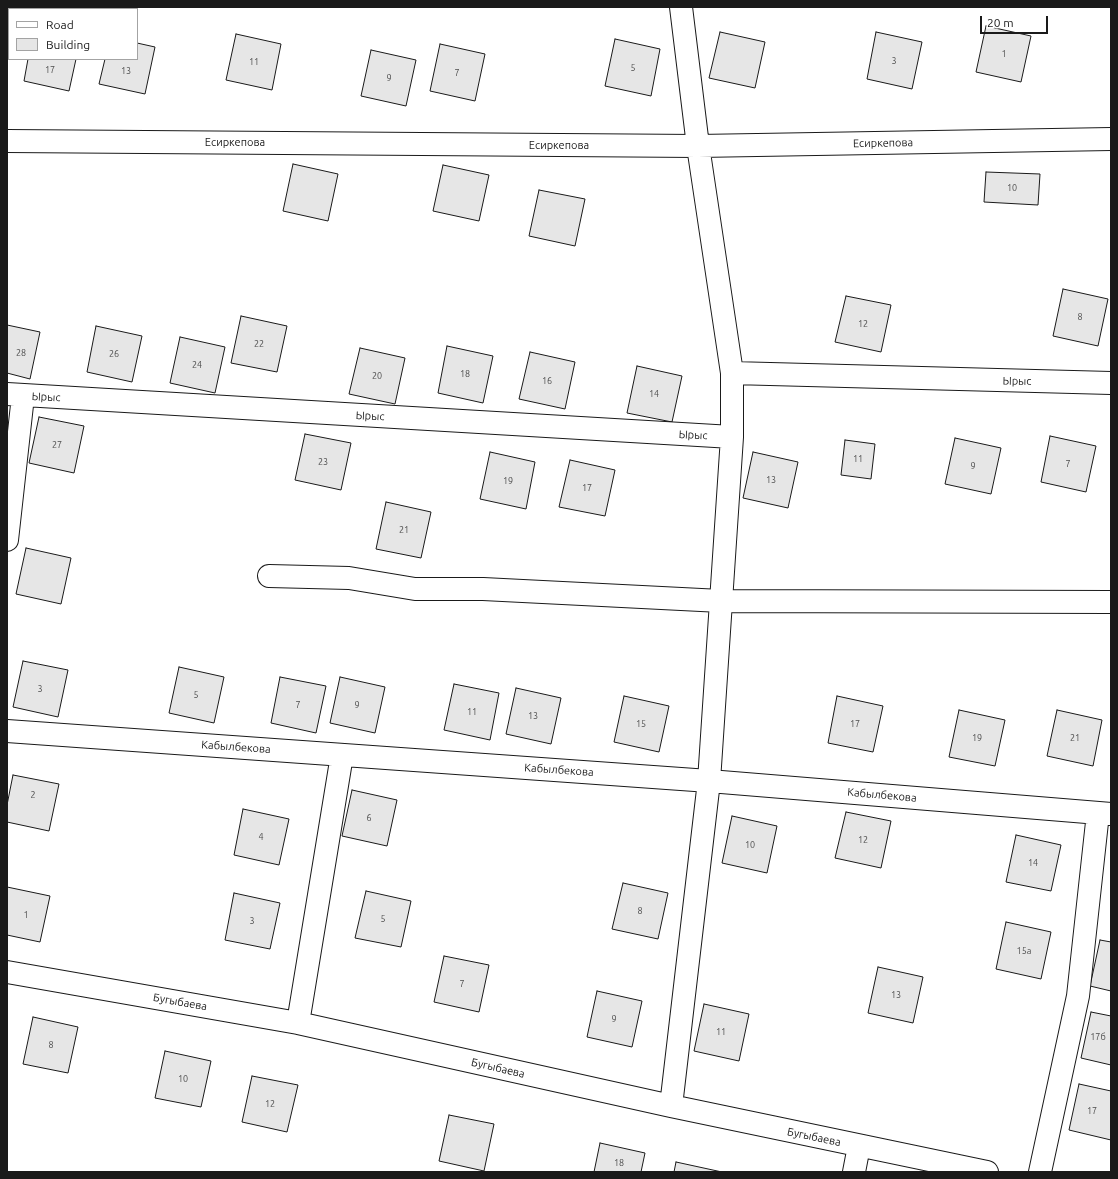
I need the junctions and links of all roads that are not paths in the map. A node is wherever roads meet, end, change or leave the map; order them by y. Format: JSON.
{"nodes":[{"id":1,"x":682,"y":7,"type":"edge"},
{"id":2,"x":1111,"y":139,"type":"edge"},
{"id":3,"x":7,"y":141,"type":"edge"},
{"id":4,"x":698,"y":146,"type":"junction"},
{"id":5,"x":732,"y":373,"type":"junction"},
{"id":6,"x":1111,"y":383,"type":"edge"},
{"id":7,"x":15,"y":395,"type":"edge"},
{"id":8,"x":732,"y":437,"type":"junction"},
{"id":9,"x":7,"y":540,"type":"edge"},
{"id":10,"x":269,"y":576,"type":"dead end"},
{"id":11,"x":720,"y":601,"type":"junction"},
{"id":12,"x":1111,"y":602,"type":"edge"},
{"id":13,"x":7,"y":731,"type":"edge"},
{"id":14,"x":342,"y":755,"type":"junction"},
{"id":15,"x":709,"y":780,"type":"junction"},
{"id":16,"x":1104,"y":814,"type":"edge"},
{"id":17,"x":7,"y":972,"type":"edge"},
{"id":18,"x":298,"y":1023,"type":"junction"},
{"id":19,"x":671,"y":1106,"type":"junction"},
{"id":20,"x":859,"y":1146,"type":"junction"},
{"id":21,"x":854,"y":1172,"type":"edge"},
{"id":22,"x":987,"y":1172,"type":"edge"},
{"id":23,"x":1040,"y":1172,"type":"edge"}],
"edges":[{"from":1,"to":4,"type":"street"},
{"from":2,"to":4,"type":"street","name":"Есиркепова"},
{"from":3,"to":4,"type":"street","name":"Есиркепова"},
{"from":4,"to":5,"type":"street"},
{"from":5,"to":6,"type":"street","name":"Ырыс"},
{"from":5,"to":8,"type":"street"},
{"from":7,"to":8,"type":"street","name":"Ырыс"},
{"from":7,"to":9,"type":"street"},
{"from":8,"to":11,"type":"street"},
{"from":10,"to":11,"type":"street"},
{"from":11,"to":12,"type":"street"},
{"from":11,"to":15,"type":"street"},
{"from":13,"to":14,"type":"street","name":"Кабылбекова"},
{"from":14,"to":15,"type":"street","name":"Кабылбекова"},
{"from":14,"to":18,"type":"street"},
{"from":15,"to":16,"type":"street","name":"Кабылбекова"},
{"from":15,"to":19,"type":"street"},
{"from":16,"to":23,"type":"street"},
{"from":17,"to":18,"type":"street","name":"Бугыбаева"},
{"from":18,"to":19,"type":"street","name":"Бугыбаева"},
{"from":19,"to":20,"type":"street","name":"Бугыбаева"},
{"from":20,"to":21,"type":"street"},
{"from":20,"to":22,"type":"street","name":"Бугыбаева"}]}
